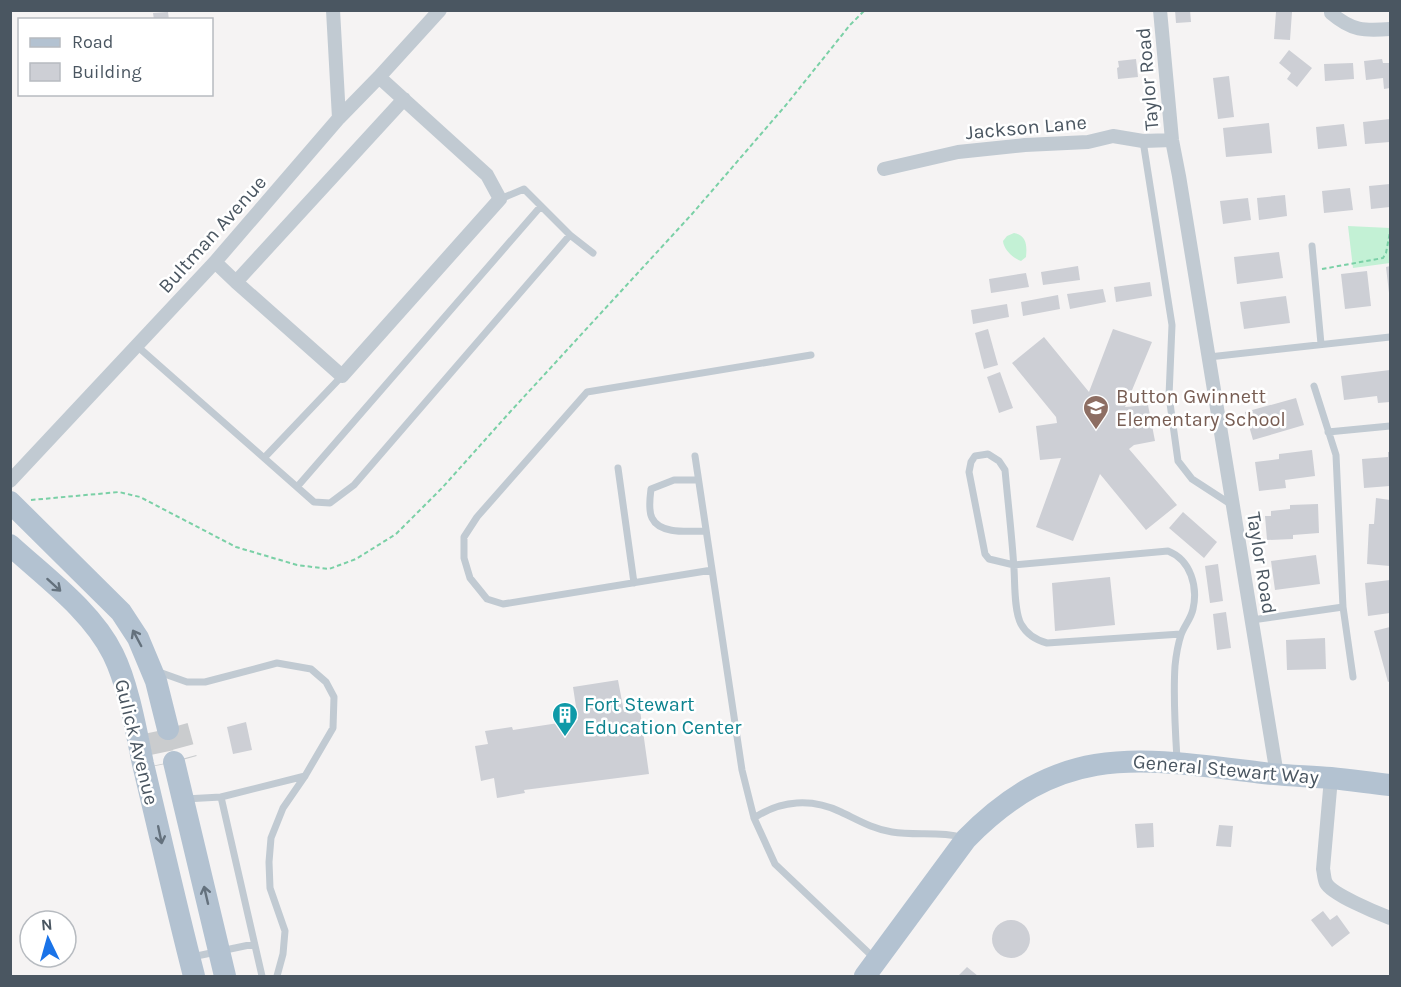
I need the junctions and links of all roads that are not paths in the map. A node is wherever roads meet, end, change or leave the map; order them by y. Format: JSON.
{"nodes":[{"id":1,"x":333,"y":10,"type":"edge"},
{"id":2,"x":440,"y":10,"type":"edge"},
{"id":3,"x":1160,"y":10,"type":"edge"},
{"id":4,"x":1331,"y":10,"type":"edge"},
{"id":5,"x":1390,"y":29,"type":"edge"},
{"id":6,"x":379,"y":76,"type":"junction"},
{"id":7,"x":404,"y":99,"type":"junction"},
{"id":8,"x":339,"y":118,"type":"junction"},
{"id":9,"x":1172,"y":140,"type":"junction"},
{"id":10,"x":1143,"y":141,"type":"junction"},
{"id":11,"x":884,"y":169,"type":"dead end"},
{"id":12,"x":501,"y":200,"type":"junction"},
{"id":13,"x":541,"y":206,"type":"junction"},
{"id":14,"x":570,"y":235,"type":"junction"},
{"id":15,"x":1312,"y":246,"type":"dead end"},
{"id":16,"x":593,"y":253,"type":"dead end"},
{"id":17,"x":215,"y":262,"type":"junction"},
{"id":18,"x":236,"y":282,"type":"junction"},
{"id":19,"x":1390,"y":337,"type":"edge"},
{"id":20,"x":1321,"y":344,"type":"junction"},
{"id":21,"x":137,"y":346,"type":"junction"},
{"id":22,"x":811,"y":355,"type":"dead end"},
{"id":23,"x":1209,"y":357,"type":"junction"},
{"id":24,"x":342,"y":376,"type":"junction"},
{"id":25,"x":1314,"y":386,"type":"dead end"},
{"id":26,"x":1390,"y":426,"type":"edge"},
{"id":27,"x":1329,"y":432,"type":"junction"},
{"id":28,"x":695,"y":456,"type":"dead end"},
{"id":29,"x":264,"y":458,"type":"junction"},
{"id":30,"x":618,"y":468,"type":"dead end"},
{"id":31,"x":698,"y":480,"type":"junction"},
{"id":32,"x":10,"y":481,"type":"edge"},
{"id":33,"x":297,"y":487,"type":"junction"},
{"id":34,"x":10,"y":502,"type":"edge"},
{"id":35,"x":1233,"y":506,"type":"junction"},
{"id":36,"x":706,"y":531,"type":"junction"},
{"id":37,"x":10,"y":545,"type":"edge"},
{"id":38,"x":1014,"y":565,"type":"junction"},
{"id":39,"x":712,"y":570,"type":"junction"},
{"id":40,"x":634,"y":583,"type":"junction"},
{"id":41,"x":1343,"y":607,"type":"junction"},
{"id":42,"x":1252,"y":620,"type":"junction"},
{"id":43,"x":1181,"y":634,"type":"junction"},
{"id":44,"x":151,"y":669,"type":"junction"},
{"id":45,"x":1353,"y":676,"type":"dead end"},
{"id":46,"x":166,"y":725,"type":"tunnel mouth"},
{"id":47,"x":175,"y":762,"type":"tunnel mouth"},
{"id":48,"x":1177,"y":762,"type":"junction"},
{"id":49,"x":1277,"y":775,"type":"junction"},
{"id":50,"x":306,"y":776,"type":"junction"},
{"id":51,"x":1331,"y":778,"type":"junction"},
{"id":52,"x":1390,"y":785,"type":"edge"},
{"id":53,"x":221,"y":797,"type":"junction"},
{"id":54,"x":183,"y":800,"type":"junction"},
{"id":55,"x":754,"y":818,"type":"junction"},
{"id":56,"x":966,"y":839,"type":"junction"},
{"id":57,"x":1390,"y":918,"type":"edge"},
{"id":58,"x":255,"y":944,"type":"junction"},
{"id":59,"x":219,"y":952,"type":"junction"},
{"id":60,"x":191,"y":967,"type":"edge"},
{"id":61,"x":871,"y":968,"type":"edge"},
{"id":62,"x":225,"y":976,"type":"edge"},
{"id":63,"x":262,"y":976,"type":"edge"},
{"id":64,"x":277,"y":976,"type":"edge"}],
"edges":[{"from":1,"to":8,"type":"street"},
{"from":2,"to":6,"type":"street","name":"Bultman Avenue"},
{"from":3,"to":9,"type":"street","name":"Taylor Road"},
{"from":4,"to":5,"type":"street"},
{"from":6,"to":7,"type":"street"},
{"from":6,"to":8,"type":"street","name":"Bultman Avenue"},
{"from":7,"to":12,"type":"street"},
{"from":7,"to":18,"type":"street"},
{"from":8,"to":17,"type":"street","name":"Bultman Avenue"},
{"from":9,"to":10,"type":"street","name":"Jackson Lane"},
{"from":9,"to":23,"type":"street","name":"Taylor Road"},
{"from":10,"to":11,"type":"street","name":"Jackson Lane"},
{"from":10,"to":35,"type":"lane"},
{"from":12,"to":13,"type":"lane"},
{"from":12,"to":24,"type":"street"},
{"from":13,"to":14,"type":"lane"},
{"from":13,"to":33,"type":"lane"},
{"from":14,"to":16,"type":"lane"},
{"from":14,"to":33,"type":"lane"},
{"from":15,"to":20,"type":"lane"},
{"from":17,"to":18,"type":"street"},
{"from":17,"to":21,"type":"street","name":"Bultman Avenue"},
{"from":18,"to":24,"type":"street"},
{"from":19,"to":20,"type":"lane"},
{"from":20,"to":23,"type":"lane"},
{"from":21,"to":29,"type":"lane"},
{"from":21,"to":32,"type":"street","name":"Bultman Avenue"},
{"from":22,"to":40,"type":"lane"},
{"from":23,"to":35,"type":"street","name":"Taylor Road"},
{"from":24,"to":29,"type":"lane"},
{"from":25,"to":27,"type":"lane"},
{"from":26,"to":27,"type":"lane"},
{"from":27,"to":41,"type":"lane"},
{"from":28,"to":31,"type":"lane"},
{"from":29,"to":33,"type":"lane"},
{"from":30,"to":40,"type":"lane"},
{"from":31,"to":36,"type":"lane"},
{"from":31,"to":36,"type":"lane"},
{"from":44,"to":34,"type":"main road","one_way":true},
{"from":35,"to":42,"type":"street","name":"Taylor Road"},
{"from":36,"to":39,"type":"lane"},
{"from":37,"to":60,"type":"main road","name":"Gulick Avenue","one_way":true},
{"from":38,"to":38,"type":"lane"},
{"from":38,"to":43,"type":"lane"},
{"from":38,"to":43,"type":"lane"},
{"from":39,"to":40,"type":"lane"},
{"from":39,"to":55,"type":"lane"},
{"from":41,"to":42,"type":"lane"},
{"from":41,"to":45,"type":"lane"},
{"from":42,"to":49,"type":"street","name":"Taylor Road"},
{"from":43,"to":48,"type":"lane"},
{"from":44,"to":46,"type":"main road"},
{"from":44,"to":50,"type":"lane"},
{"from":47,"to":54,"type":"main road"},
{"from":48,"to":49,"type":"main road","name":"General Stewart Way"},
{"from":48,"to":56,"type":"main road","name":"General Stewart Way"},
{"from":49,"to":51,"type":"main road","name":"General Stewart Way"},
{"from":50,"to":53,"type":"lane"},
{"from":50,"to":64,"type":"lane"},
{"from":51,"to":52,"type":"main road","name":"General Stewart Way"},
{"from":51,"to":57,"type":"street"},
{"from":53,"to":54,"type":"lane"},
{"from":53,"to":58,"type":"lane"},
{"from":59,"to":54,"type":"main road","one_way":true},
{"from":55,"to":56,"type":"lane"},
{"from":55,"to":61,"type":"lane"},
{"from":56,"to":61,"type":"main road","name":"General Stewart Way"},
{"from":58,"to":59,"type":"lane"},
{"from":58,"to":63,"type":"lane"},
{"from":59,"to":60,"type":"lane"},
{"from":59,"to":62,"type":"main road"}]}
